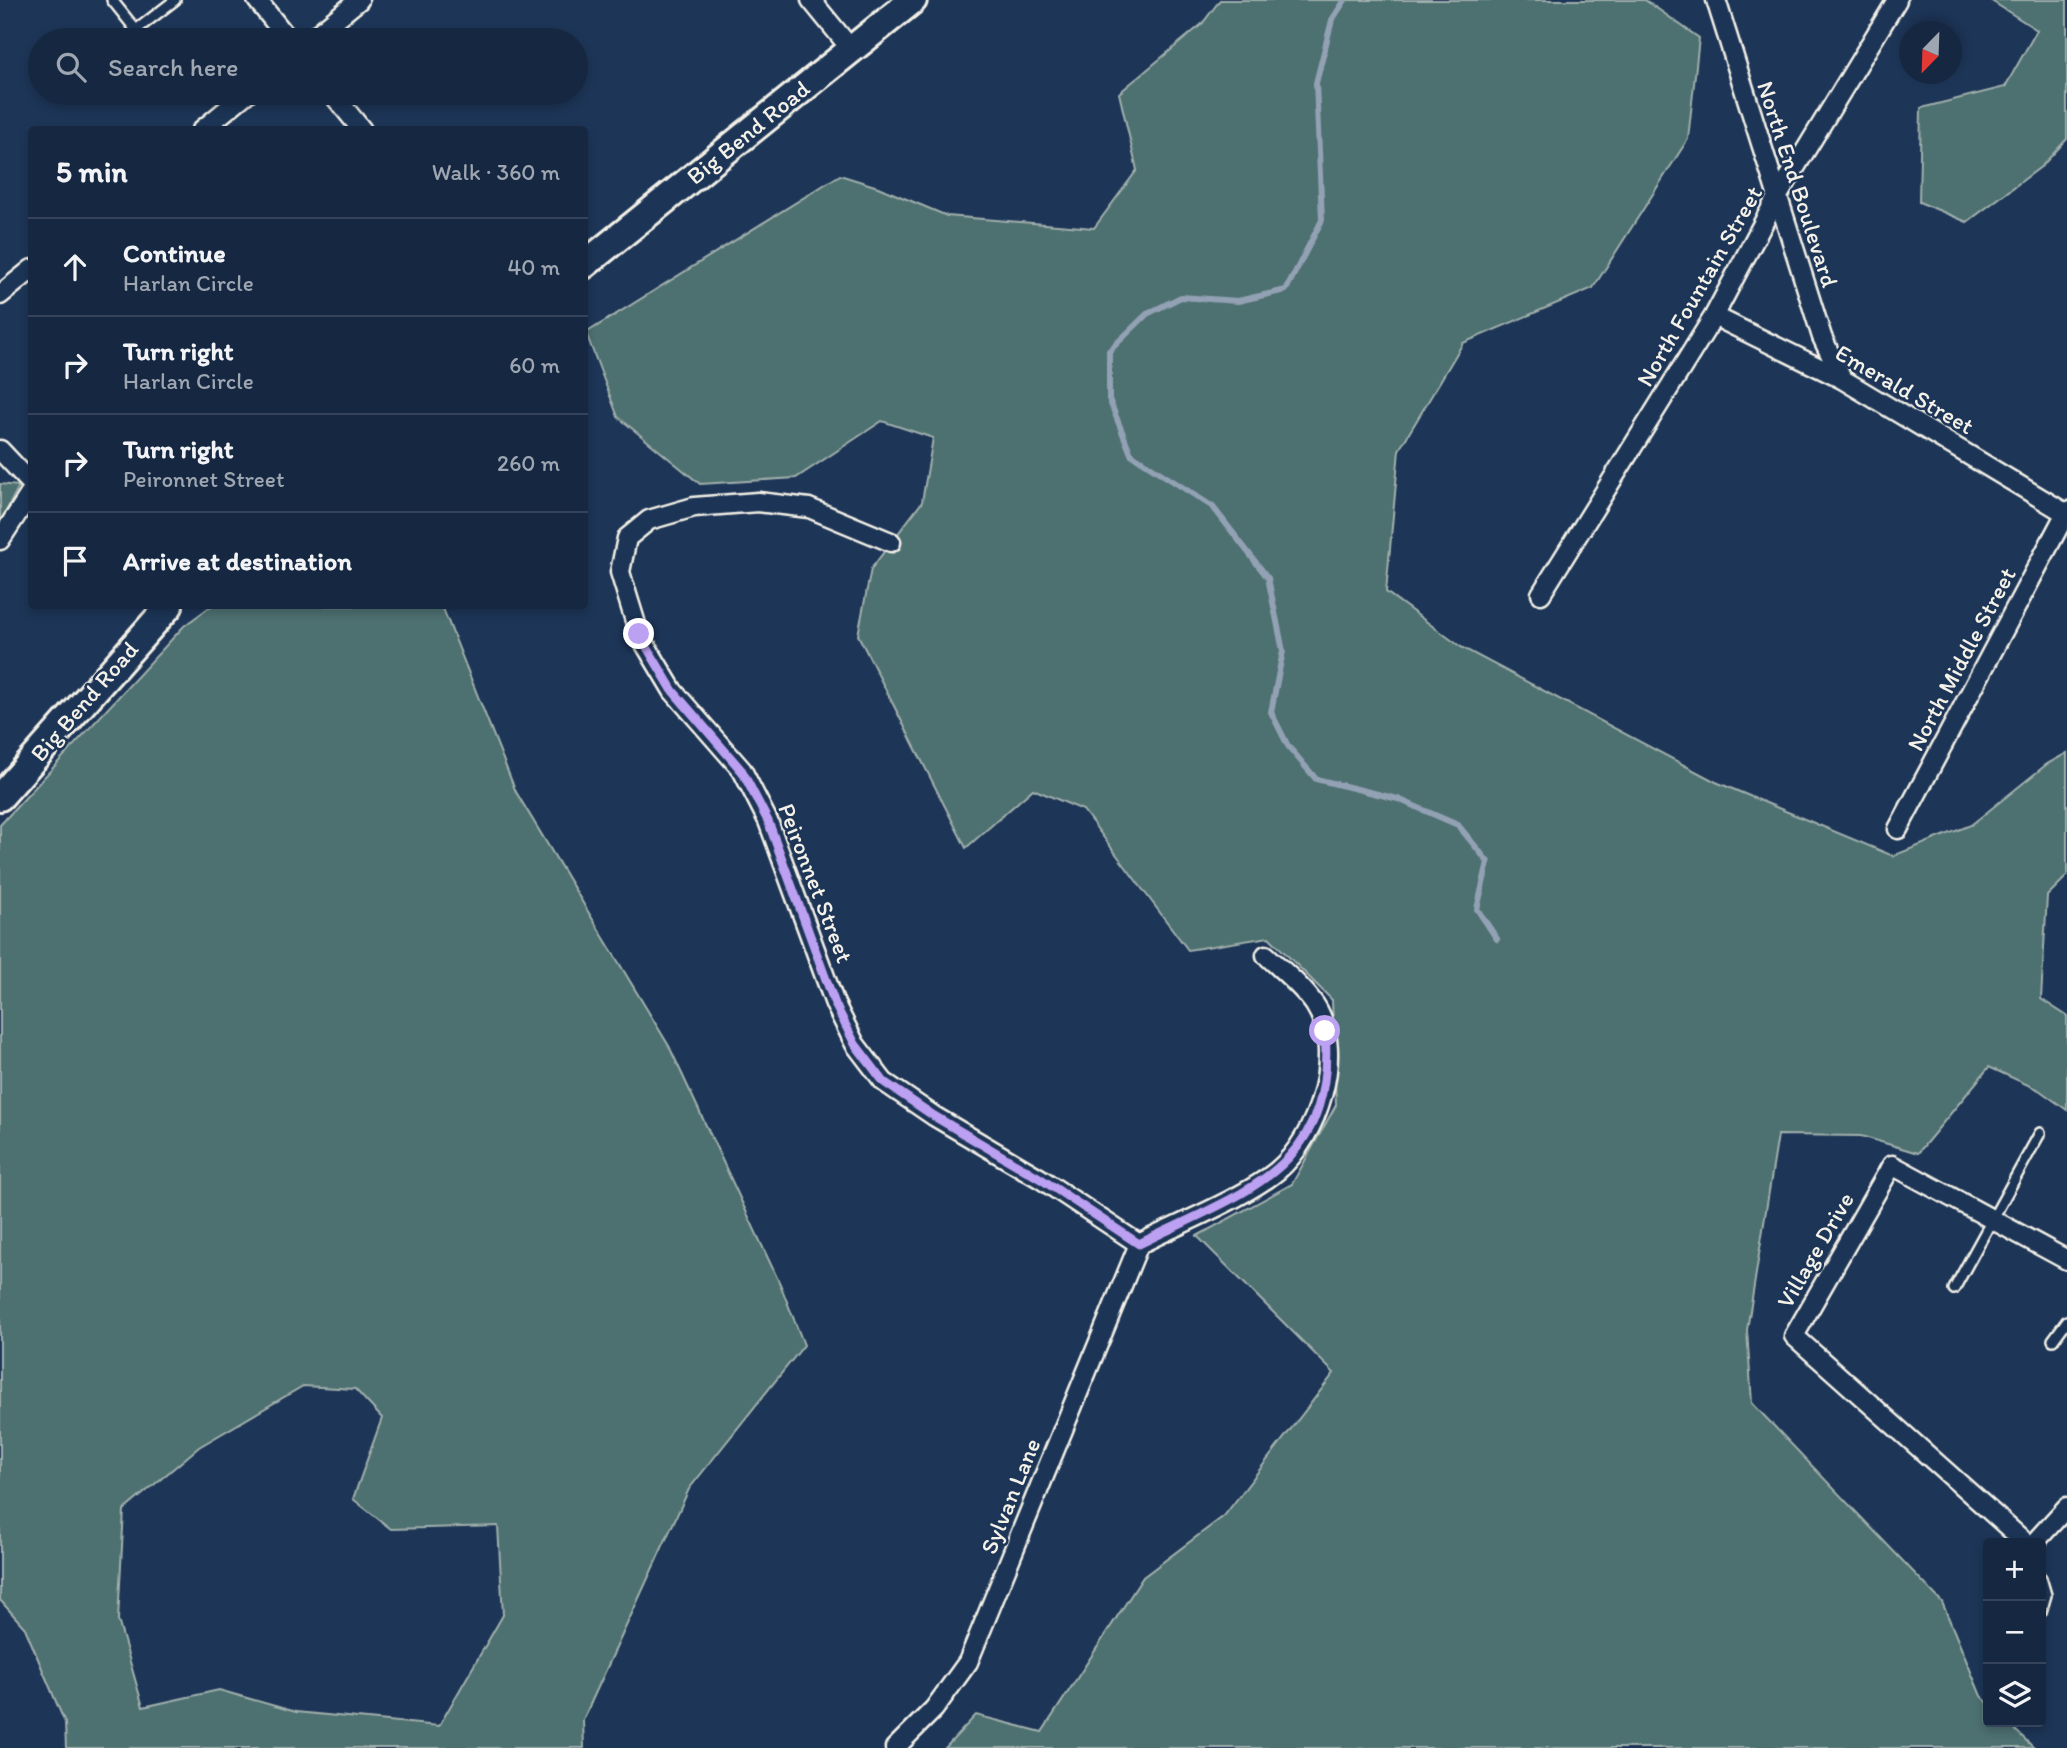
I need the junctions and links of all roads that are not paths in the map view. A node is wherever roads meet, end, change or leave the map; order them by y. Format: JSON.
{"nodes":[{"id":1,"x":112,"y":0,"type":"edge"},
{"id":2,"x":174,"y":0,"type":"edge"},
{"id":3,"x":257,"y":0,"type":"edge"},
{"id":4,"x":359,"y":0,"type":"edge"},
{"id":5,"x":811,"y":0,"type":"edge"},
{"id":6,"x":913,"y":0,"type":"edge"},
{"id":7,"x":1716,"y":0,"type":"edge"},
{"id":8,"x":1897,"y":0,"type":"edge"},
{"id":9,"x":134,"y":28,"type":"edge"},
{"id":10,"x":139,"y":28,"type":"edge"},
{"id":11,"x":279,"y":28,"type":"edge"},
{"id":12,"x":325,"y":28,"type":"edge"},
{"id":13,"x":851,"y":49,"type":"junction"},
{"id":14,"x":232,"y":105,"type":"edge"},
{"id":15,"x":342,"y":105,"type":"edge"},
{"id":16,"x":207,"y":126,"type":"edge"},
{"id":17,"x":359,"y":126,"type":"edge"},
{"id":18,"x":1776,"y":199,"type":"junction"},
{"id":19,"x":588,"y":262,"type":"edge"},
{"id":20,"x":28,"y":272,"type":"edge"},
{"id":21,"x":0,"y":295,"type":"edge"},
{"id":22,"x":1714,"y":316,"type":"junction"},
{"id":23,"x":1842,"y":379,"type":"junction"},
{"id":24,"x":0,"y":450,"type":"edge"},
{"id":25,"x":28,"y":480,"type":"edge"},
{"id":26,"x":28,"y":497,"type":"edge"},
{"id":27,"x":2067,"y":513,"type":"edge"},
{"id":28,"x":0,"y":540,"type":"edge"},
{"id":29,"x":891,"y":542,"type":"dead end"},
{"id":30,"x":1541,"y":594,"type":"dead end"},
{"id":31,"x":159,"y":609,"type":"edge"},
{"id":32,"x":0,"y":797,"type":"edge"},
{"id":33,"x":1898,"y":829,"type":"dead end"},
{"id":34,"x":1266,"y":955,"type":"dead end"},
{"id":35,"x":2040,"y":1133,"type":"dead end"},
{"id":36,"x":1991,"y":1220,"type":"junction"},
{"id":37,"x":1139,"y":1244,"type":"junction"},
{"id":38,"x":2067,"y":1260,"type":"edge"},
{"id":39,"x":1954,"y":1289,"type":"dead end"},
{"id":40,"x":2067,"y":1321,"type":"edge"},
{"id":41,"x":2053,"y":1340,"type":"dead end"},
{"id":42,"x":2067,"y":1507,"type":"edge"},
{"id":43,"x":2020,"y":1538,"type":"edge"},
{"id":44,"x":2039,"y":1538,"type":"edge"},
{"id":45,"x":895,"y":1748,"type":"edge"}],
"edges":[{"from":1,"to":9,"type":"lane"},
{"from":2,"to":10,"type":"lane"},
{"from":3,"to":11,"type":"street"},
{"from":4,"to":12,"type":"street"},
{"from":5,"to":13,"type":"street"},
{"from":6,"to":13,"type":"main road","name":"Big Bend Road"},
{"from":7,"to":18,"type":"street","name":"North End Boulevard"},
{"from":8,"to":18,"type":"street","name":"North Fountain Street"},
{"from":13,"to":19,"type":"main road","name":"Big Bend Road"},
{"from":14,"to":16,"type":"street"},
{"from":15,"to":17,"type":"street"},
{"from":18,"to":22,"type":"street","name":"North Fountain Street"},
{"from":18,"to":23,"type":"street","name":"North End Boulevard"},
{"from":20,"to":21,"type":"street"},
{"from":22,"to":23,"type":"street","name":"Emerald Street"},
{"from":22,"to":30,"type":"street","name":"North Fountain Street"},
{"from":23,"to":27,"type":"street","name":"Emerald Street"},
{"from":24,"to":25,"type":"street"},
{"from":26,"to":28,"type":"street"},
{"from":27,"to":33,"type":"street","name":"North Middle Street"},
{"from":29,"to":37,"type":"street","name":"Peironnet Street"},
{"from":31,"to":32,"type":"main road","name":"Big Bend Road"},
{"from":34,"to":37,"type":"street"},
{"from":35,"to":36,"type":"lane"},
{"from":36,"to":38,"type":"street","name":"Village Drive"},
{"from":36,"to":39,"type":"lane"},
{"from":36,"to":43,"type":"street","name":"Village Drive"},
{"from":37,"to":45,"type":"street","name":"Sylvan Lane"},
{"from":40,"to":41,"type":"lane"},
{"from":42,"to":44,"type":"street"}]}
